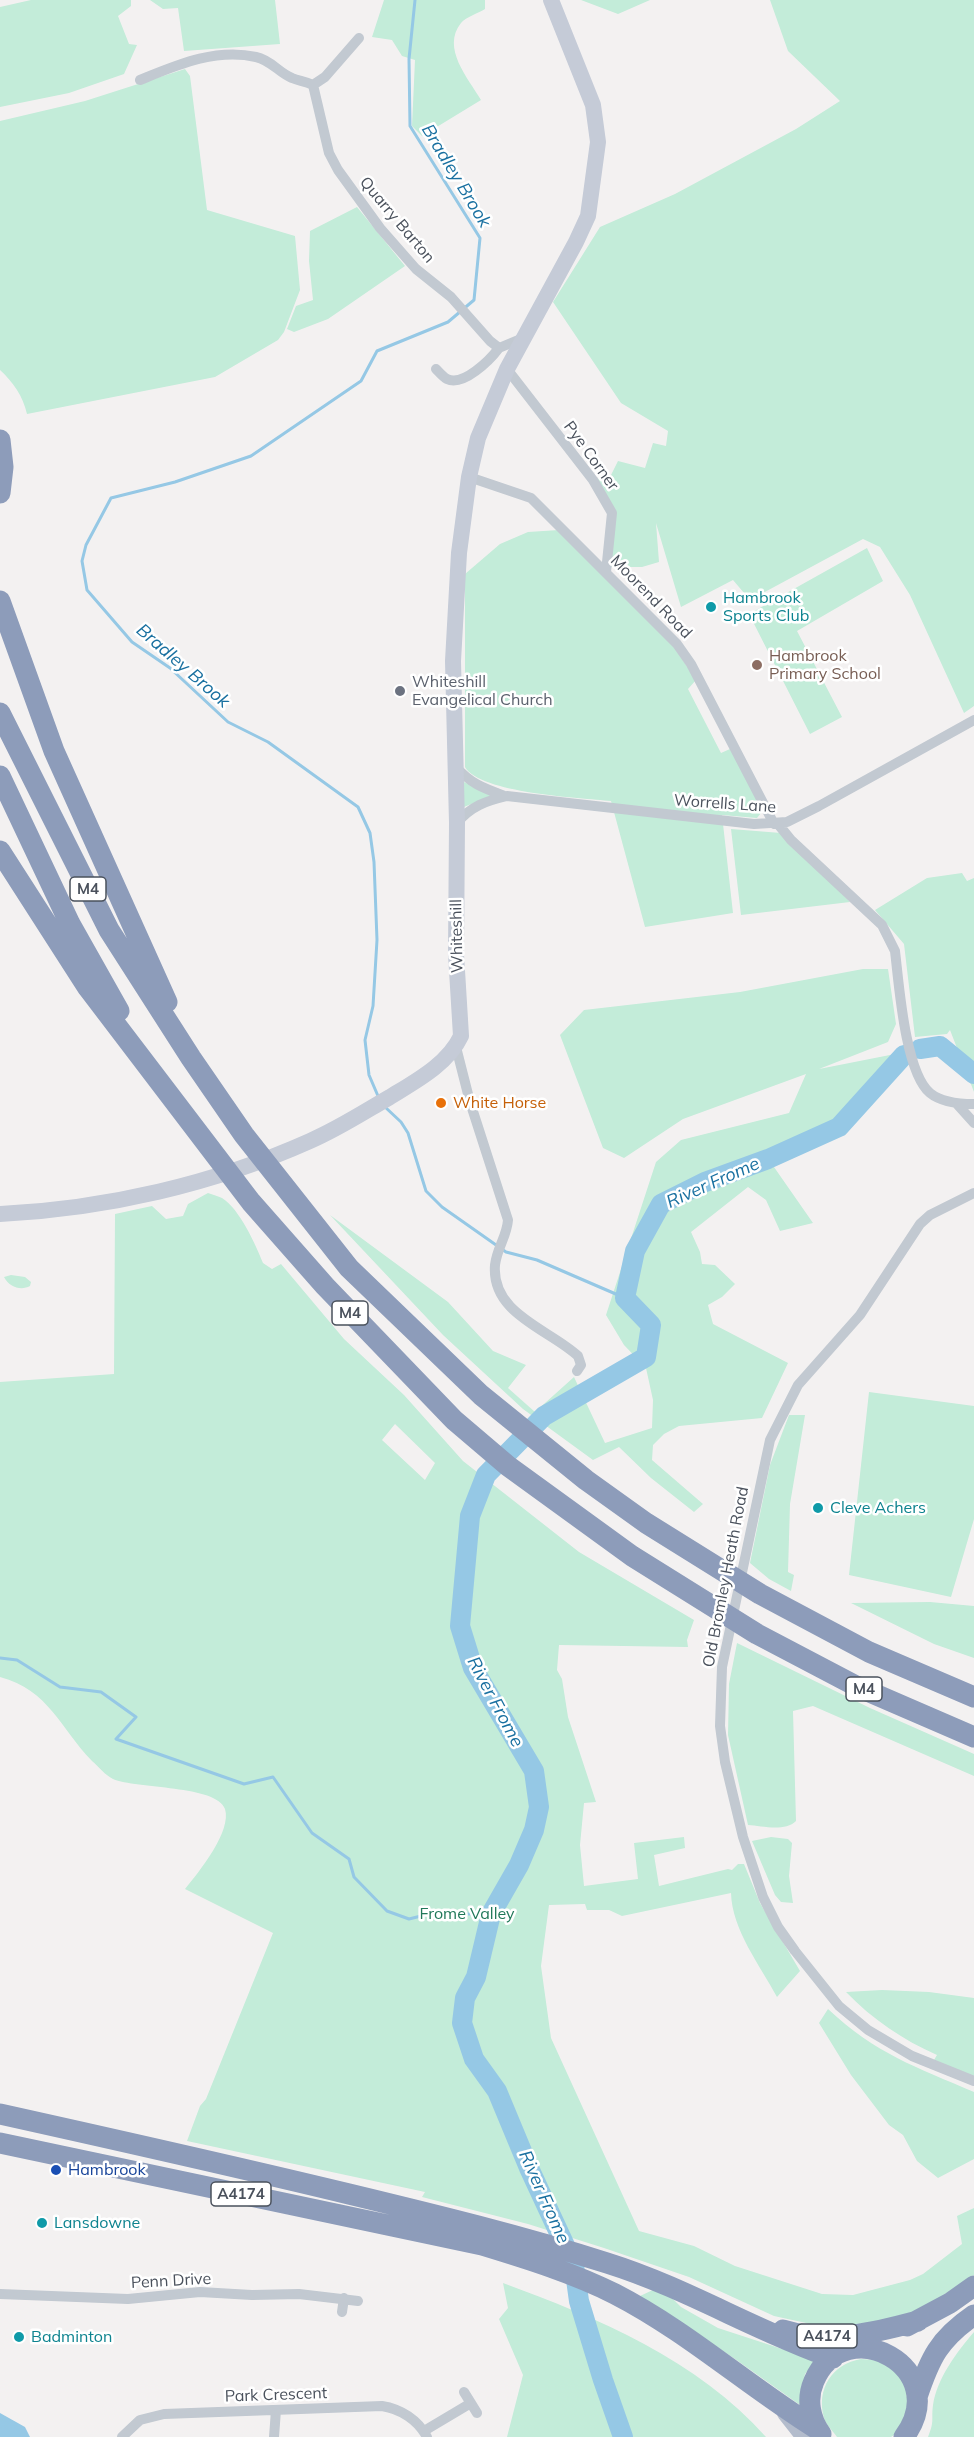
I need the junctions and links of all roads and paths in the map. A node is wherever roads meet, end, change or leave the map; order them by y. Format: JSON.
{"nodes":[{"id":1,"x":550,"y":0,"type":"edge"},
{"id":2,"x":359,"y":38,"type":"dead end"},
{"id":3,"x":140,"y":80,"type":"dead end"},
{"id":4,"x":313,"y":85,"type":"junction"},
{"id":5,"x":523,"y":339,"type":"junction"},
{"id":6,"x":499,"y":348,"type":"junction"},
{"id":7,"x":436,"y":369,"type":"dead end"},
{"id":8,"x":507,"y":369,"type":"junction"},
{"id":9,"x":0,"y":440,"type":"edge"},
{"id":10,"x":469,"y":477,"type":"junction"},
{"id":11,"x":0,"y":493,"type":"edge"},
{"id":12,"x":606,"y":572,"type":"junction"},
{"id":13,"x":0,"y":601,"type":"edge"},
{"id":14,"x":0,"y":713,"type":"edge"},
{"id":15,"x":974,"y":720,"type":"edge"},
{"id":16,"x":455,"y":765,"type":"junction"},
{"id":17,"x":0,"y":776,"type":"edge"},
{"id":18,"x":507,"y":796,"type":"junction"},
{"id":19,"x":457,"y":823,"type":"junction"},
{"id":20,"x":776,"y":824,"type":"junction"},
{"id":21,"x":0,"y":850,"type":"edge"},
{"id":22,"x":456,"y":1047,"type":"junction"},
{"id":23,"x":191,"y":1058,"type":"junction"},
{"id":24,"x":156,"y":1077,"type":"junction"},
{"id":25,"x":956,"y":1103,"type":"junction"},
{"id":26,"x":974,"y":1104,"type":"edge"},
{"id":27,"x":974,"y":1123,"type":"edge"},
{"id":28,"x":974,"y":1193,"type":"edge"},
{"id":29,"x":0,"y":1214,"type":"edge"},
{"id":30,"x":577,"y":1371,"type":"dead end"},
{"id":31,"x":974,"y":1697,"type":"edge"},
{"id":32,"x":974,"y":1737,"type":"edge"},
{"id":33,"x":974,"y":2082,"type":"edge"},
{"id":34,"x":0,"y":2114,"type":"edge"},
{"id":35,"x":0,"y":2143,"type":"edge"},
{"id":36,"x":974,"y":2286,"type":"edge"},
{"id":37,"x":0,"y":2294,"type":"edge"},
{"id":38,"x":344,"y":2298,"type":"junction"},
{"id":39,"x":358,"y":2301,"type":"dead end"},
{"id":40,"x":342,"y":2312,"type":"dead end"},
{"id":41,"x":974,"y":2314,"type":"edge"},
{"id":42,"x":737,"y":2316,"type":"junction"},
{"id":43,"x":918,"y":2321,"type":"junction"},
{"id":44,"x":860,"y":2348,"type":"junction"},
{"id":45,"x":832,"y":2358,"type":"junction"},
{"id":46,"x":464,"y":2392,"type":"dead end"},
{"id":47,"x":917,"y":2397,"type":"junction"},
{"id":48,"x":471,"y":2403,"type":"junction"},
{"id":49,"x":276,"y":2410,"type":"junction"},
{"id":50,"x":477,"y":2414,"type":"dead end"},
{"id":51,"x":425,"y":2434,"type":"edge"},
{"id":52,"x":815,"y":2434,"type":"edge"},
{"id":53,"x":122,"y":2437,"type":"edge"},
{"id":54,"x":274,"y":2437,"type":"edge"},
{"id":55,"x":903,"y":2437,"type":"edge"}],
"edges":[{"from":1,"to":5,"type":"main road","name":"Whiteshill"},
{"from":2,"to":4,"type":"street"},
{"from":3,"to":4,"type":"street"},
{"from":4,"to":6,"type":"street","name":"Quarry Barton"},
{"from":5,"to":6,"type":"street"},
{"from":5,"to":8,"type":"main road","name":"Whiteshill"},
{"from":6,"to":7,"type":"street"},
{"from":8,"to":10,"type":"main road","name":"Whiteshill"},
{"from":8,"to":12,"type":"street","name":"Pye Corner"},
{"from":9,"to":11,"type":"highway"},
{"from":10,"to":12,"type":"street","name":"Moorend Road"},
{"from":10,"to":16,"type":"main road","name":"Whiteshill"},
{"from":12,"to":20,"type":"street","name":"Moorend Road"},
{"from":13,"to":23,"type":"highway","number":"M4"},
{"from":14,"to":23,"type":"highway","number":"M4"},
{"from":15,"to":20,"type":"street","name":"Worrells Lane"},
{"from":16,"to":18,"type":"street"},
{"from":16,"to":19,"type":"main road","name":"Whiteshill"},
{"from":17,"to":24,"type":"highway","number":"M4"},
{"from":18,"to":19,"type":"street","name":"Worrells Lane"},
{"from":18,"to":20,"type":"street","name":"Worrells Lane"},
{"from":19,"to":22,"type":"main road","name":"Whiteshill"},
{"from":20,"to":25,"type":"street","name":"Moorend Road"},
{"from":21,"to":24,"type":"highway","number":"M4"},
{"from":22,"to":29,"type":"main road"},
{"from":22,"to":30,"type":"street"},
{"from":23,"to":31,"type":"highway","number":"M4"},
{"from":24,"to":32,"type":"highway","number":"M4"},
{"from":25,"to":26,"type":"street","name":"Moorend Road"},
{"from":25,"to":27,"type":"street"},
{"from":28,"to":33,"type":"street","name":"Old Bromley Heath Road"},
{"from":34,"to":42,"type":"highway","number":"A4174"},
{"from":35,"to":52,"type":"highway","number":"A4174"},
{"from":36,"to":43,"type":"highway","number":"A4174"},
{"from":37,"to":38,"type":"street","name":"Penn Drive"},
{"from":38,"to":39,"type":"street","name":"Penn Drive"},
{"from":38,"to":40,"type":"street"},
{"from":41,"to":47,"type":"highway"},
{"from":42,"to":43,"type":"highway","number":"A4174"},
{"from":42,"to":45,"type":"highway","number":"A4174"},
{"from":43,"to":44,"type":"highway","number":"A4174"},
{"from":44,"to":45,"type":"highway","number":"A4174"},
{"from":44,"to":47,"type":"highway","number":"A4174"},
{"from":45,"to":52,"type":"highway","number":"A4174"},
{"from":46,"to":48,"type":"street"},
{"from":47,"to":55,"type":"highway"},
{"from":48,"to":50,"type":"street"},
{"from":48,"to":51,"type":"street"},
{"from":49,"to":51,"type":"street","name":"Park Crescent"},
{"from":49,"to":53,"type":"street","name":"Park Crescent"},
{"from":49,"to":54,"type":"street"}]}
